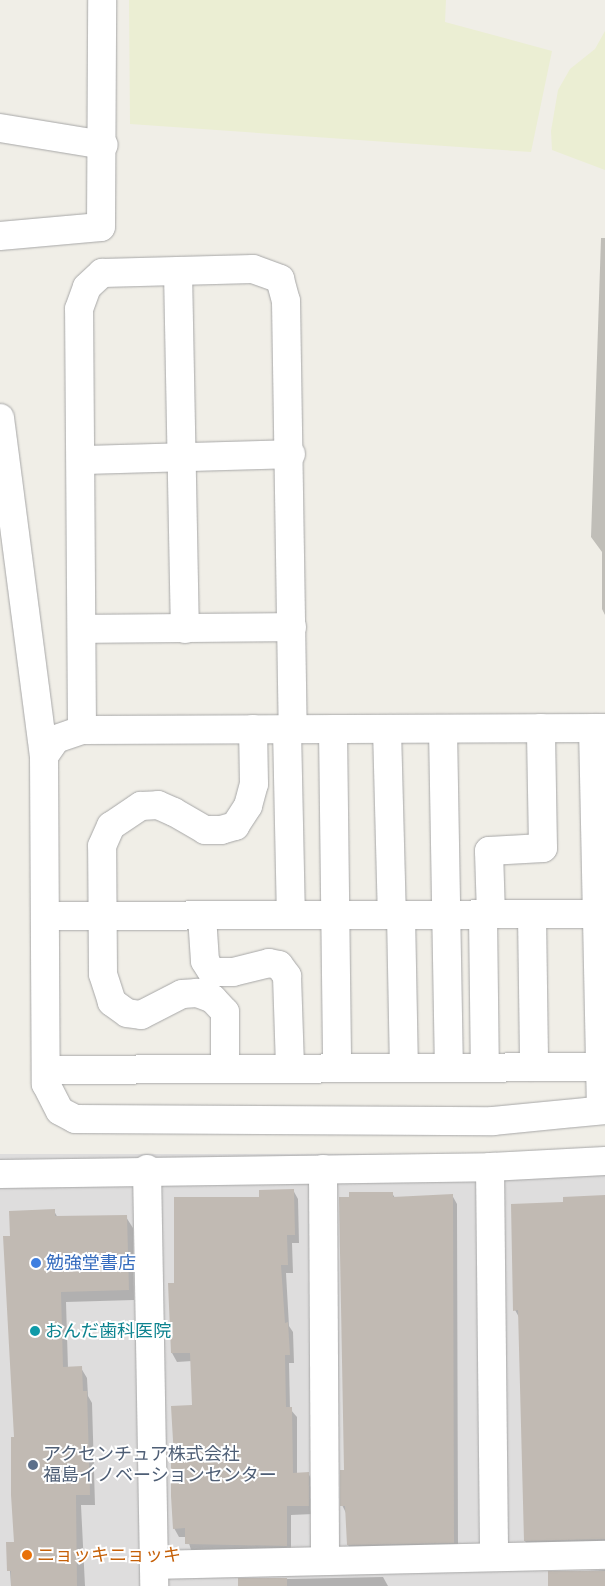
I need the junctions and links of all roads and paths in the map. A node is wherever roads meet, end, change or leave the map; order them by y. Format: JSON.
{"nodes":[{"id":1,"x":102,"y":0,"type":"edge"},
{"id":2,"x":0,"y":128,"type":"edge"},
{"id":3,"x":104,"y":145,"type":"junction"},
{"id":4,"x":0,"y":236,"type":"edge"},
{"id":5,"x":178,"y":271,"type":"junction"},
{"id":6,"x":0,"y":418,"type":"edge"},
{"id":7,"x":291,"y":454,"type":"junction"},
{"id":8,"x":182,"y":457,"type":"junction"},
{"id":9,"x":81,"y":460,"type":"junction"},
{"id":10,"x":292,"y":627,"type":"junction"},
{"id":11,"x":83,"y":629,"type":"junction"},
{"id":12,"x":185,"y":629,"type":"junction"},
{"id":13,"x":541,"y":728,"type":"junction"},
{"id":14,"x":599,"y":728,"type":"edge"},
{"id":15,"x":253,"y":729,"type":"junction"},
{"id":16,"x":290,"y":729,"type":"junction"},
{"id":17,"x":333,"y":729,"type":"junction"},
{"id":18,"x":387,"y":729,"type":"junction"},
{"id":19,"x":443,"y":729,"type":"junction"},
{"id":20,"x":82,"y":730,"type":"junction"},
{"id":21,"x":44,"y":756,"type":"junction"},
{"id":22,"x":601,"y":914,"type":"edge"},
{"id":23,"x":291,"y":915,"type":"junction"},
{"id":24,"x":334,"y":915,"type":"junction"},
{"id":25,"x":396,"y":915,"type":"junction"},
{"id":26,"x":446,"y":915,"type":"junction"},
{"id":27,"x":487,"y":915,"type":"junction"},
{"id":28,"x":532,"y":915,"type":"junction"},
{"id":29,"x":45,"y":916,"type":"junction"},
{"id":30,"x":103,"y":916,"type":"junction"},
{"id":31,"x":202,"y":916,"type":"junction"},
{"id":32,"x":602,"y":975,"type":"edge"},
{"id":33,"x":534,"y":1067,"type":"junction"},
{"id":34,"x":603,"y":1067,"type":"edge"},
{"id":35,"x":290,"y":1068,"type":"junction"},
{"id":36,"x":337,"y":1068,"type":"junction"},
{"id":37,"x":404,"y":1068,"type":"junction"},
{"id":38,"x":450,"y":1068,"type":"junction"},
{"id":39,"x":485,"y":1068,"type":"junction"},
{"id":40,"x":225,"y":1069,"type":"junction"},
{"id":41,"x":46,"y":1070,"type":"junction"},
{"id":42,"x":603,"y":1110,"type":"edge"},
{"id":43,"x":605,"y":1161,"type":"edge"},
{"id":44,"x":490,"y":1167,"type":"junction"},
{"id":45,"x":147,"y":1169,"type":"junction"},
{"id":46,"x":323,"y":1169,"type":"junction"},
{"id":47,"x":0,"y":1174,"type":"edge"},
{"id":48,"x":605,"y":1555,"type":"edge"},
{"id":49,"x":494,"y":1557,"type":"junction"},
{"id":50,"x":325,"y":1560,"type":"junction"},
{"id":51,"x":154,"y":1575,"type":"edge"}],
"edges":[{"from":1,"to":3,"type":"street"},
{"from":2,"to":3,"type":"street"},
{"from":3,"to":4,"type":"street"},
{"from":5,"to":7,"type":"street"},
{"from":5,"to":8,"type":"street"},
{"from":5,"to":9,"type":"street"},
{"from":6,"to":21,"type":"street"},
{"from":7,"to":8,"type":"street"},
{"from":7,"to":10,"type":"street"},
{"from":8,"to":9,"type":"street"},
{"from":8,"to":12,"type":"street"},
{"from":9,"to":11,"type":"street"},
{"from":10,"to":12,"type":"street"},
{"from":10,"to":16,"type":"street"},
{"from":11,"to":12,"type":"street"},
{"from":11,"to":20,"type":"street"},
{"from":13,"to":14,"type":"street"},
{"from":13,"to":19,"type":"street"},
{"from":13,"to":27,"type":"street"},
{"from":14,"to":22,"type":"street"},
{"from":15,"to":16,"type":"street"},
{"from":15,"to":20,"type":"street"},
{"from":15,"to":30,"type":"street"},
{"from":16,"to":17,"type":"street"},
{"from":16,"to":23,"type":"street"},
{"from":17,"to":18,"type":"street"},
{"from":17,"to":24,"type":"street"},
{"from":18,"to":19,"type":"street"},
{"from":18,"to":25,"type":"street"},
{"from":19,"to":26,"type":"street"},
{"from":20,"to":21,"type":"street"},
{"from":21,"to":29,"type":"street"},
{"from":22,"to":28,"type":"street"},
{"from":22,"to":32,"type":"street"},
{"from":23,"to":24,"type":"street"},
{"from":23,"to":31,"type":"street"},
{"from":24,"to":25,"type":"street"},
{"from":24,"to":36,"type":"street"},
{"from":25,"to":26,"type":"street"},
{"from":25,"to":37,"type":"street"},
{"from":26,"to":27,"type":"street"},
{"from":26,"to":38,"type":"street"},
{"from":27,"to":28,"type":"street"},
{"from":27,"to":39,"type":"street"},
{"from":28,"to":33,"type":"street"},
{"from":29,"to":30,"type":"street"},
{"from":29,"to":41,"type":"street"},
{"from":30,"to":31,"type":"street"},
{"from":30,"to":40,"type":"street"},
{"from":31,"to":35,"type":"street"},
{"from":32,"to":34,"type":"street"},
{"from":33,"to":34,"type":"street"},
{"from":33,"to":39,"type":"street"},
{"from":34,"to":42,"type":"street"},
{"from":35,"to":36,"type":"street"},
{"from":35,"to":40,"type":"street"},
{"from":36,"to":37,"type":"street"},
{"from":37,"to":38,"type":"street"},
{"from":38,"to":39,"type":"street"},
{"from":40,"to":41,"type":"street"},
{"from":41,"to":42,"type":"street"},
{"from":43,"to":44,"type":"street"},
{"from":44,"to":46,"type":"street"},
{"from":44,"to":49,"type":"street"},
{"from":45,"to":46,"type":"street"},
{"from":45,"to":47,"type":"street"},
{"from":45,"to":51,"type":"street"},
{"from":46,"to":50,"type":"street"},
{"from":48,"to":49,"type":"street"},
{"from":49,"to":50,"type":"street"},
{"from":50,"to":51,"type":"street"}]}
